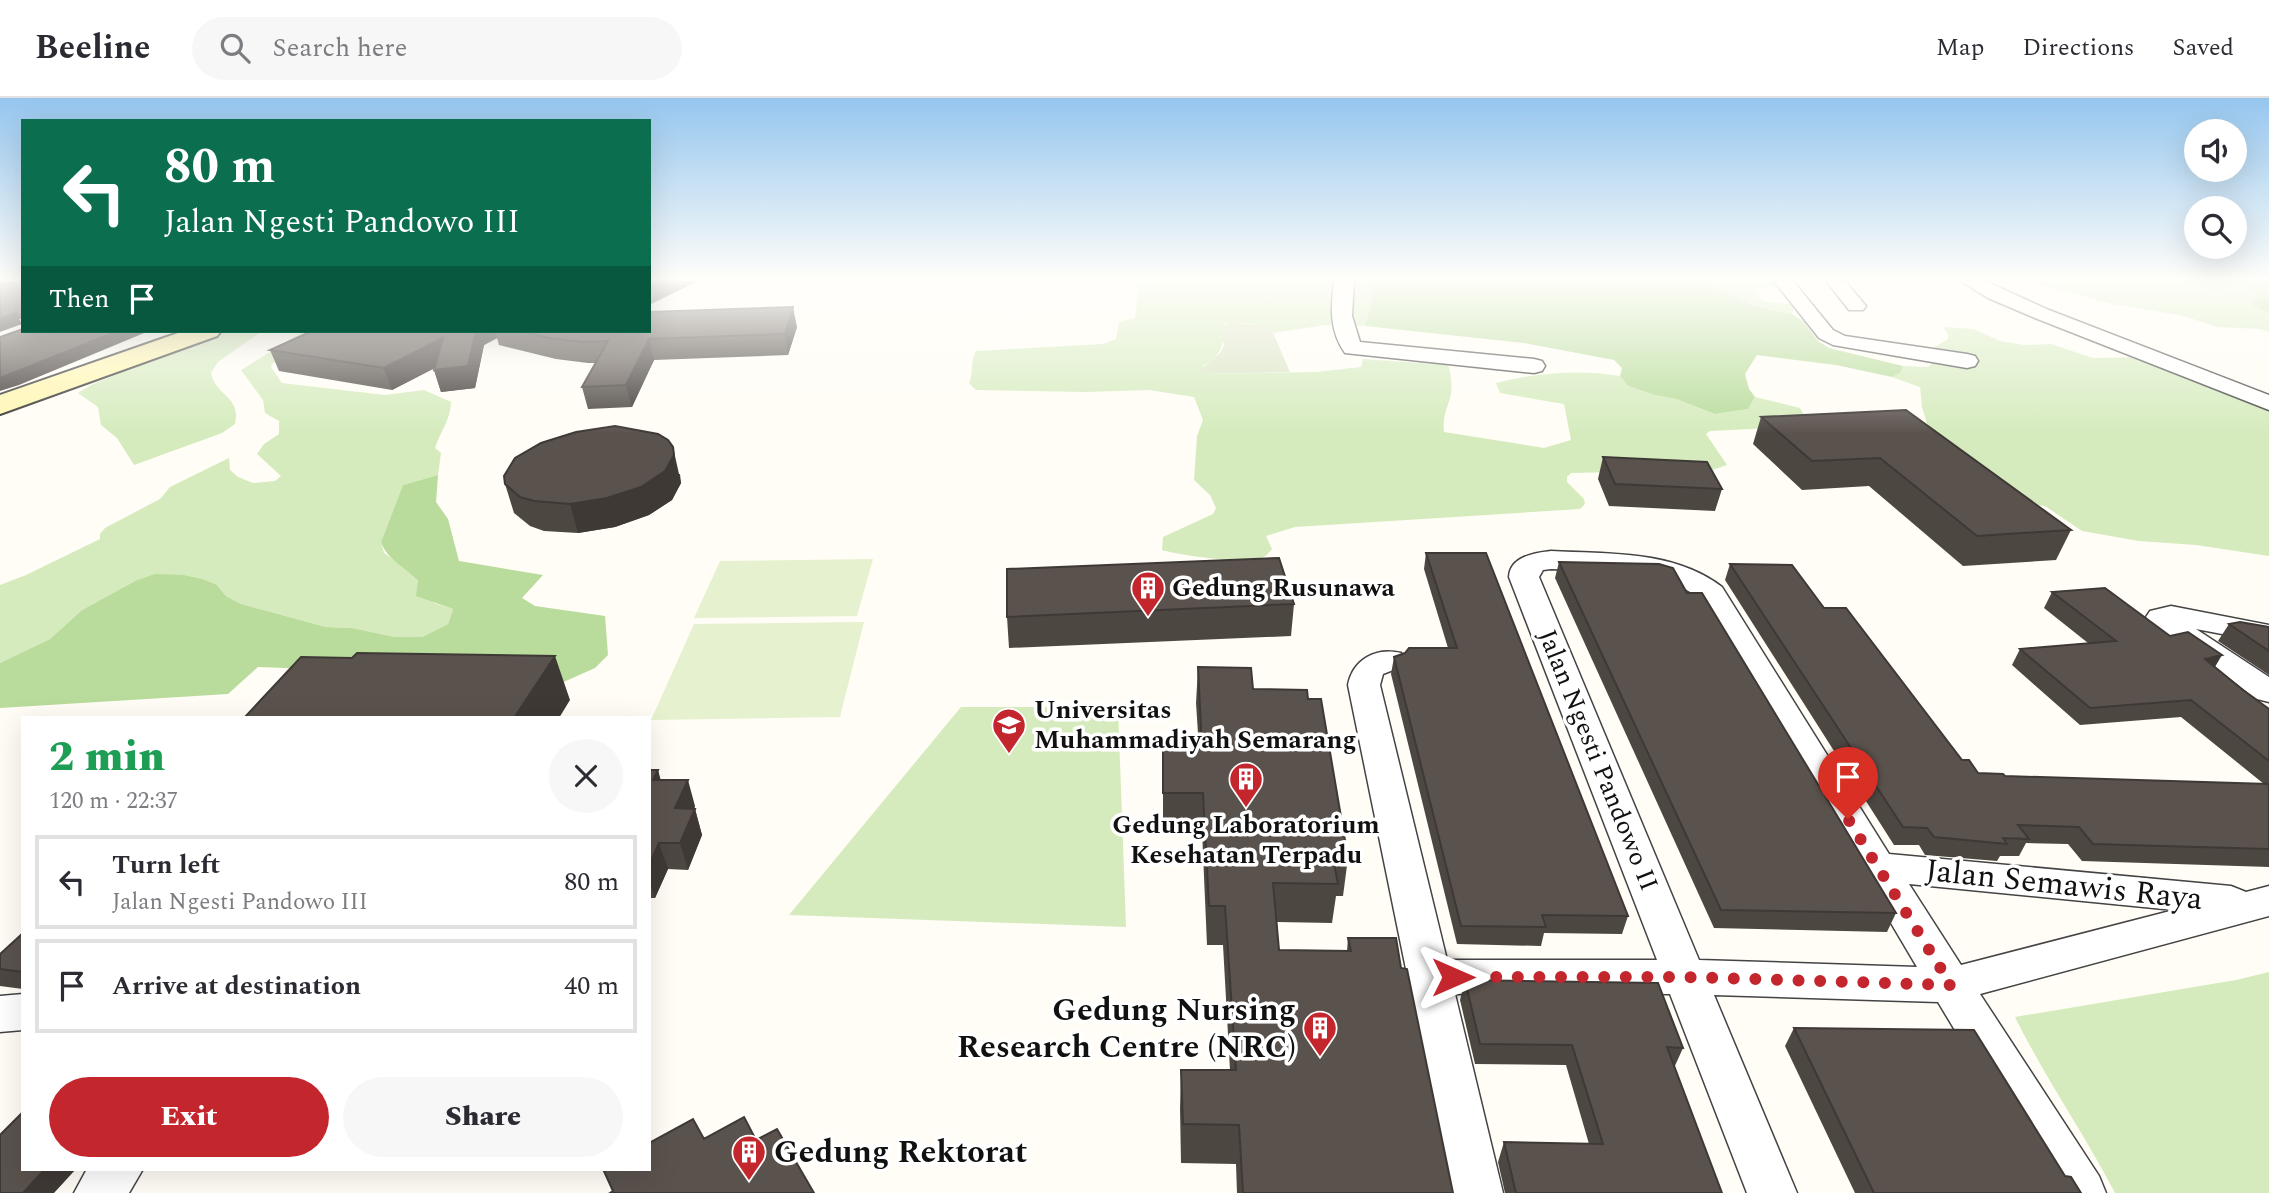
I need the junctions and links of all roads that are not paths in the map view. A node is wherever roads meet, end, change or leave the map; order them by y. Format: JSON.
{"nodes":[{"id":1,"x":1346,"y":332,"type":"edge"},
{"id":2,"x":1824,"y":332,"type":"edge"},
{"id":3,"x":2088,"y":332,"type":"edge"},
{"id":4,"x":179,"y":333,"type":"edge"},
{"id":5,"x":202,"y":333,"type":"edge"},
{"id":6,"x":1967,"y":361,"type":"dead end"},
{"id":7,"x":1534,"y":366,"type":"dead end"},
{"id":8,"x":0,"y":397,"type":"edge"},
{"id":9,"x":2269,"y":403,"type":"edge"},
{"id":10,"x":0,"y":405,"type":"edge"},
{"id":11,"x":2269,"y":634,"type":"edge"},
{"id":12,"x":1390,"y":660,"type":"dead end"},
{"id":13,"x":2269,"y":692,"type":"edge"},
{"id":14,"x":1877,"y":867,"type":"junction"},
{"id":15,"x":2260,"y":902,"type":"edge"},
{"id":16,"x":1427,"y":977,"type":"junction"},
{"id":17,"x":1686,"y":977,"type":"junction"},
{"id":18,"x":1951,"y":985,"type":"junction"},
{"id":19,"x":21,"y":1012,"type":"edge"},
{"id":20,"x":0,"y":1014,"type":"edge"},
{"id":21,"x":116,"y":1171,"type":"edge"},
{"id":22,"x":99,"y":1193,"type":"edge"},
{"id":23,"x":1478,"y":1193,"type":"edge"},
{"id":24,"x":1772,"y":1193,"type":"edge"},
{"id":25,"x":2081,"y":1193,"type":"edge"}],
"edges":[{"from":1,"to":7,"type":"street"},
{"from":2,"to":6,"type":"street"},
{"from":3,"to":9,"type":"street"},
{"from":4,"to":8,"type":"main road"},
{"from":5,"to":10,"type":"main road"},
{"from":11,"to":13,"type":"street"},
{"from":12,"to":16,"type":"street"},
{"from":14,"to":15,"type":"street","name":"Jalan Semawis Raya"},
{"from":14,"to":17,"type":"street","name":"Jalan Ngesti Pandowo II"},
{"from":14,"to":18,"type":"street"},
{"from":15,"to":18,"type":"street","name":"Jalan Semawis Raya"},
{"from":16,"to":17,"type":"street","name":"Jalan Semawis Raya"},
{"from":16,"to":23,"type":"street"},
{"from":17,"to":18,"type":"street","name":"Jalan Semawis Raya"},
{"from":17,"to":24,"type":"street"},
{"from":18,"to":25,"type":"street"},
{"from":19,"to":20,"type":"street"},
{"from":21,"to":22,"type":"street"}]}
